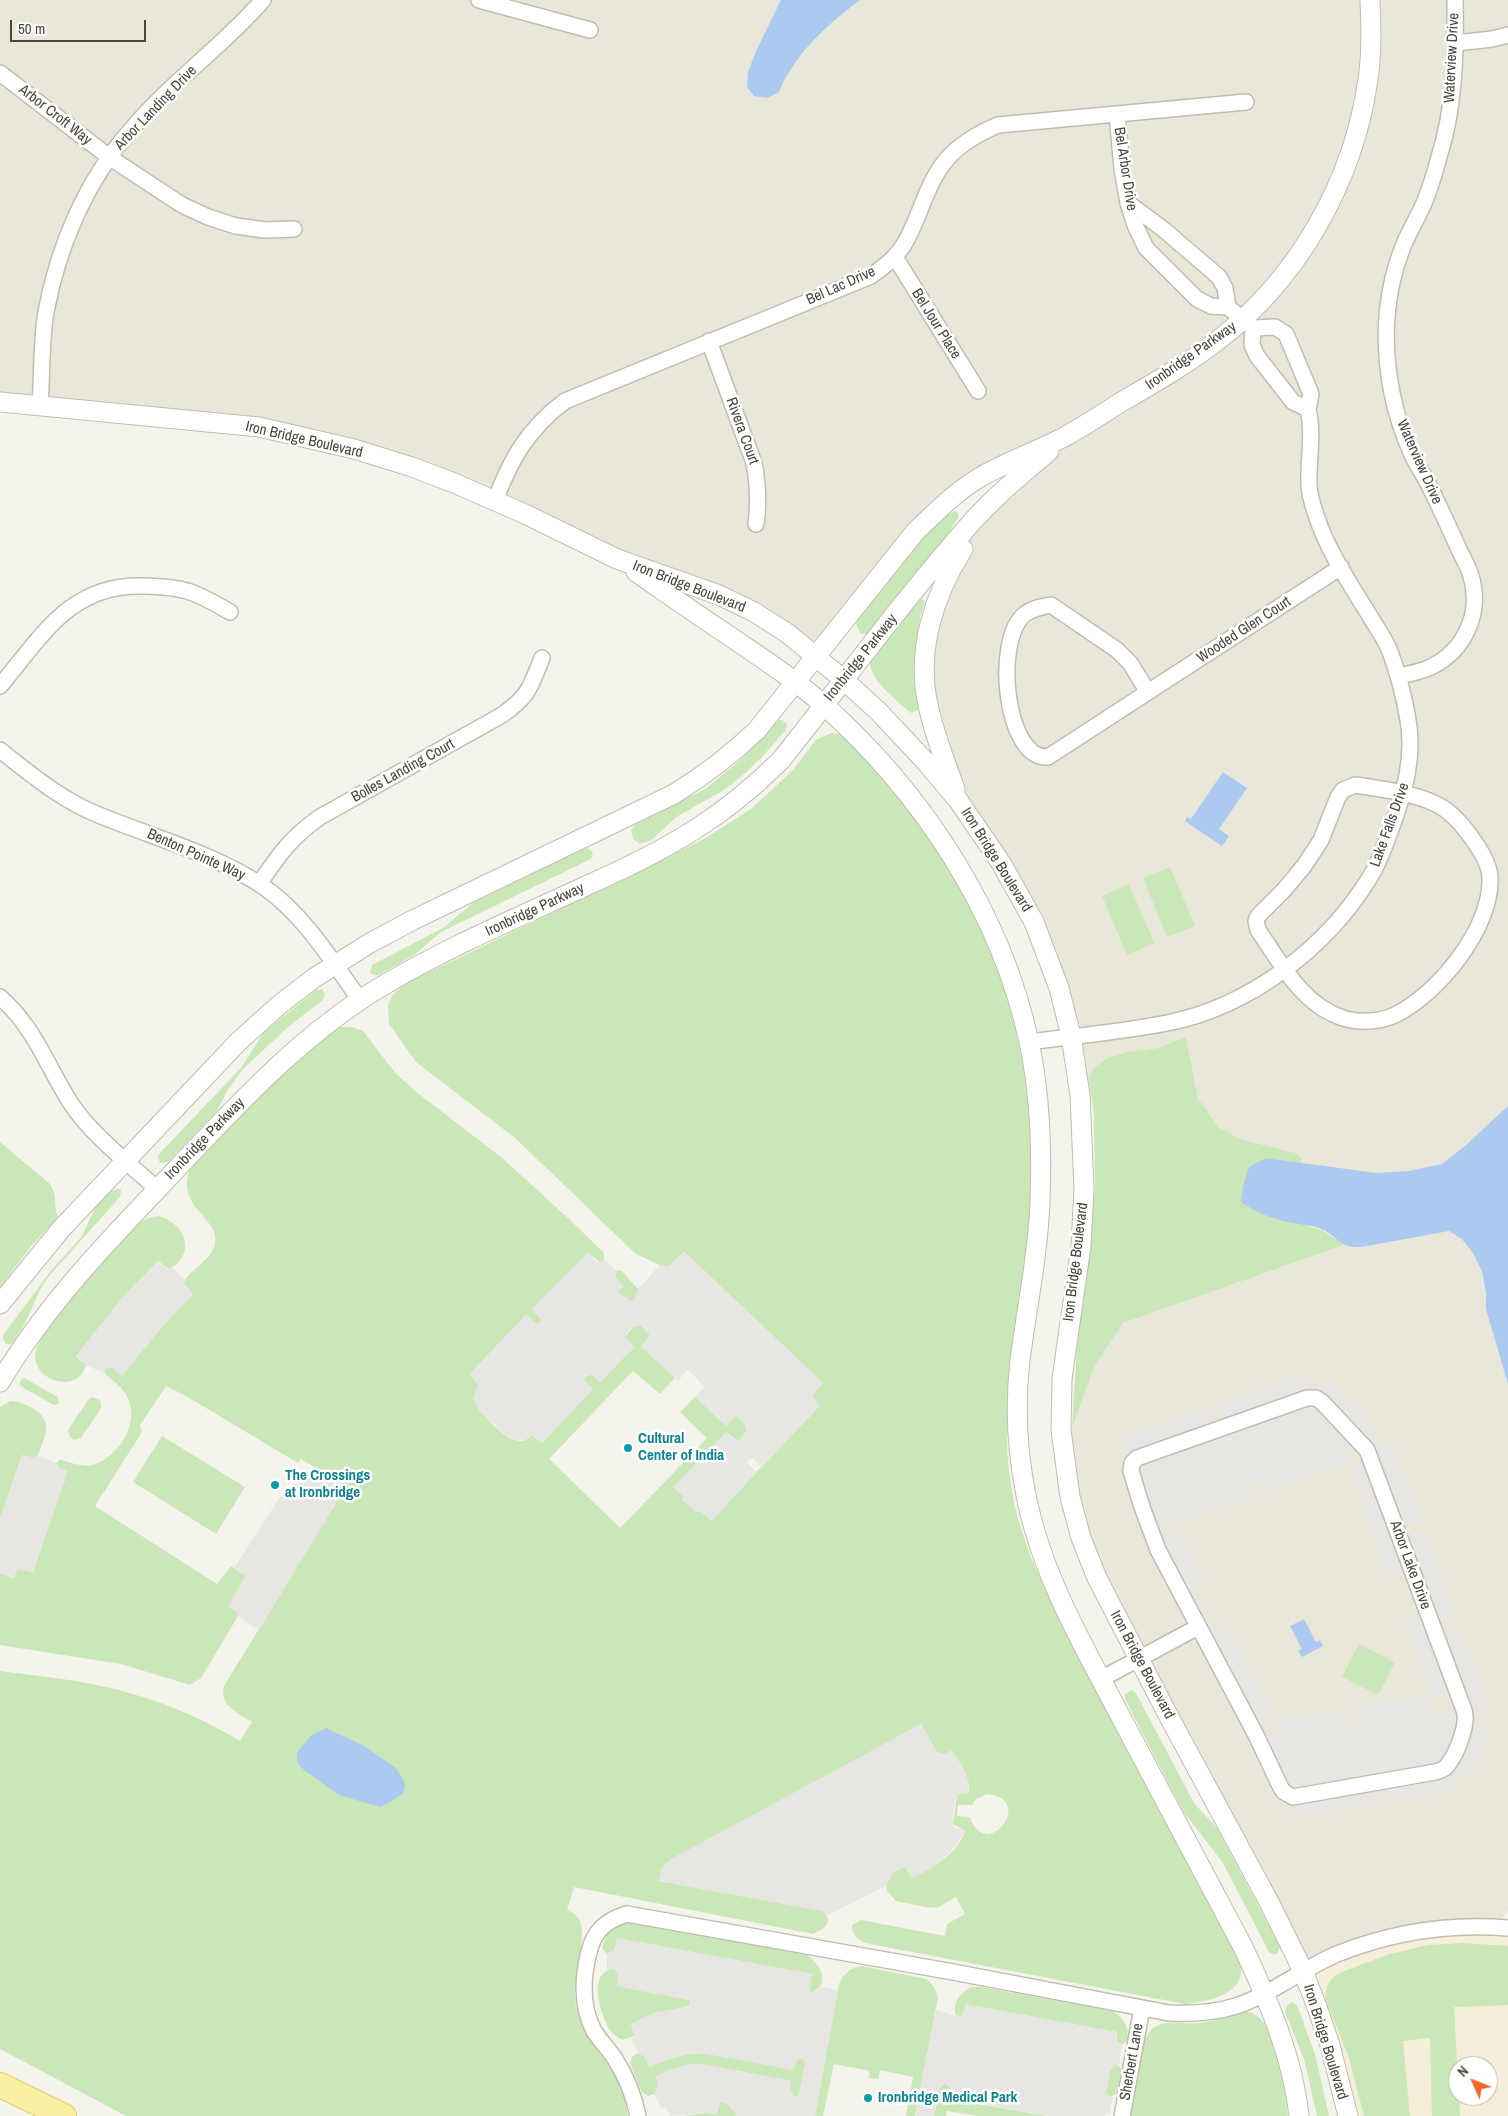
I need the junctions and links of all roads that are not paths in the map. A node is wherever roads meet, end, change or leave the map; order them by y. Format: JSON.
{"nodes":[{"id":1,"x":263,"y":0,"type":"edge"},
{"id":2,"x":479,"y":0,"type":"edge"},
{"id":3,"x":1370,"y":0,"type":"edge"},
{"id":4,"x":1454,"y":0,"type":"edge"},
{"id":5,"x":590,"y":30,"type":"dead end"},
{"id":6,"x":1508,"y":35,"type":"edge"},
{"id":7,"x":1456,"y":43,"type":"junction"},
{"id":8,"x":0,"y":73,"type":"edge"},
{"id":9,"x":1246,"y":102,"type":"dead end"},
{"id":10,"x":1117,"y":114,"type":"junction"},
{"id":11,"x":109,"y":157,"type":"junction"},
{"id":12,"x":1128,"y":203,"type":"junction"},
{"id":13,"x":294,"y":229,"type":"dead end"},
{"id":14,"x":895,"y":257,"type":"junction"},
{"id":15,"x":1228,"y":307,"type":"junction"},
{"id":16,"x":1248,"y":324,"type":"junction"},
{"id":17,"x":708,"y":341,"type":"junction"},
{"id":18,"x":978,"y":391,"type":"dead end"},
{"id":19,"x":0,"y":402,"type":"edge"},
{"id":20,"x":40,"y":407,"type":"junction"},
{"id":21,"x":1308,"y":409,"type":"junction"},
{"id":22,"x":1067,"y":436,"type":"junction"},
{"id":23,"x":995,"y":498,"type":"junction"},
{"id":24,"x":495,"y":501,"type":"junction"},
{"id":25,"x":756,"y":524,"type":"dead end"},
{"id":26,"x":617,"y":559,"type":"junction"},
{"id":27,"x":1341,"y":567,"type":"junction"},
{"id":28,"x":230,"y":612,"type":"dead end"},
{"id":29,"x":816,"y":655,"type":"junction"},
{"id":30,"x":542,"y":658,"type":"dead end"},
{"id":31,"x":1398,"y":676,"type":"junction"},
{"id":32,"x":844,"y":680,"type":"junction"},
{"id":33,"x":796,"y":682,"type":"junction"},
{"id":34,"x":0,"y":686,"type":"edge"},
{"id":35,"x":1148,"y":692,"type":"junction"},
{"id":36,"x":824,"y":705,"type":"junction"},
{"id":37,"x":0,"y":750,"type":"edge"},
{"id":38,"x":1404,"y":793,"type":"junction"},
{"id":39,"x":958,"y":800,"type":"junction"},
{"id":40,"x":260,"y":884,"type":"junction"},
{"id":41,"x":335,"y":964,"type":"junction"},
{"id":42,"x":1285,"y":969,"type":"junction"},
{"id":43,"x":0,"y":997,"type":"edge"},
{"id":44,"x":360,"y":1000,"type":"junction"},
{"id":45,"x":1071,"y":1036,"type":"junction"},
{"id":46,"x":1029,"y":1042,"type":"junction"},
{"id":47,"x":126,"y":1160,"type":"junction"},
{"id":48,"x":157,"y":1189,"type":"junction"},
{"id":49,"x":0,"y":1304,"type":"edge"},
{"id":50,"x":0,"y":1382,"type":"edge"},
{"id":51,"x":1198,"y":1627,"type":"junction"},
{"id":52,"x":1138,"y":1659,"type":"junction"},
{"id":53,"x":1101,"y":1679,"type":"junction"},
{"id":54,"x":1508,"y":1928,"type":"edge"},
{"id":55,"x":1302,"y":1971,"type":"junction"},
{"id":56,"x":1265,"y":1994,"type":"junction"},
{"id":57,"x":1142,"y":2008,"type":"junction"},
{"id":58,"x":0,"y":2085,"type":"edge"},
{"id":59,"x":64,"y":2116,"type":"edge"},
{"id":60,"x":638,"y":2116,"type":"edge"},
{"id":61,"x":1122,"y":2116,"type":"edge"},
{"id":62,"x":1299,"y":2116,"type":"edge"},
{"id":63,"x":1348,"y":2116,"type":"edge"}],
"edges":[{"from":1,"to":11,"type":"street","name":"Arbor Landing Drive"},
{"from":2,"to":5,"type":"street"},
{"from":3,"to":16,"type":"street","name":"Ironbridge Parkway"},
{"from":4,"to":7,"type":"street","name":"Waterview Drive"},
{"from":6,"to":7,"type":"street"},
{"from":7,"to":31,"type":"street","name":"Waterview Drive"},
{"from":8,"to":11,"type":"street","name":"Arbor Croft Way"},
{"from":9,"to":10,"type":"street","name":"Bel Lac Drive"},
{"from":10,"to":12,"type":"street","name":"Bel Arbor Drive"},
{"from":10,"to":14,"type":"street","name":"Bel Lac Drive"},
{"from":11,"to":13,"type":"street","name":"Arbor Croft Way"},
{"from":11,"to":20,"type":"street","name":"Arbor Landing Drive"},
{"from":12,"to":15,"type":"street"},
{"from":12,"to":15,"type":"street","name":"Bel Arbor Drive"},
{"from":14,"to":17,"type":"street","name":"Bel Lac Drive"},
{"from":14,"to":18,"type":"street","name":"Bel Jour Place"},
{"from":15,"to":16,"type":"street"},
{"from":16,"to":21,"type":"street"},
{"from":16,"to":21,"type":"street","name":"Lake Falls Drive"},
{"from":16,"to":22,"type":"street","name":"Ironbridge Parkway"},
{"from":17,"to":24,"type":"street","name":"Bel Lac Drive"},
{"from":17,"to":25,"type":"street","name":"Rivera Court"},
{"from":19,"to":20,"type":"street","name":"Iron Bridge Boulevard"},
{"from":20,"to":24,"type":"street","name":"Iron Bridge Boulevard"},
{"from":21,"to":27,"type":"street","name":"Lake Falls Drive"},
{"from":22,"to":23,"type":"street","name":"Ironbridge Parkway"},
{"from":22,"to":29,"type":"street","name":"Ironbridge Parkway"},
{"from":23,"to":32,"type":"street","name":"Ironbridge Parkway"},
{"from":23,"to":39,"type":"street"},
{"from":24,"to":26,"type":"street","name":"Iron Bridge Boulevard"},
{"from":26,"to":29,"type":"street","name":"Iron Bridge Boulevard"},
{"from":26,"to":33,"type":"street","name":"Iron Bridge Boulevard"},
{"from":27,"to":31,"type":"street","name":"Lake Falls Drive"},
{"from":27,"to":35,"type":"street","name":"Wooded Glen Court"},
{"from":28,"to":34,"type":"street"},
{"from":29,"to":32,"type":"street","name":"Iron Bridge Boulevard"},
{"from":29,"to":33,"type":"street","name":"Ironbridge Parkway"},
{"from":30,"to":40,"type":"street","name":"Bolles Landing Court"},
{"from":31,"to":38,"type":"street","name":"Lake Falls Drive"},
{"from":32,"to":36,"type":"street","name":"Ironbridge Parkway"},
{"from":32,"to":39,"type":"street","name":"Iron Bridge Boulevard"},
{"from":33,"to":36,"type":"street","name":"Iron Bridge Boulevard"},
{"from":33,"to":41,"type":"street","name":"Ironbridge Parkway"},
{"from":35,"to":35,"type":"street","name":"Wooded Glen Court"},
{"from":36,"to":44,"type":"street","name":"Ironbridge Parkway"},
{"from":36,"to":46,"type":"street","name":"Iron Bridge Boulevard"},
{"from":37,"to":40,"type":"street","name":"Benton Pointe Way"},
{"from":38,"to":42,"type":"street","name":"Lake Falls Drive"},
{"from":38,"to":42,"type":"street"},
{"from":38,"to":42,"type":"street"},
{"from":39,"to":45,"type":"street","name":"Iron Bridge Boulevard"},
{"from":40,"to":41,"type":"street","name":"Benton Pointe Way"},
{"from":41,"to":44,"type":"street","name":"Benton Pointe Way"},
{"from":41,"to":47,"type":"street","name":"Ironbridge Parkway"},
{"from":42,"to":45,"type":"street","name":"Lake Falls Drive"},
{"from":43,"to":47,"type":"street"},
{"from":44,"to":48,"type":"street","name":"Ironbridge Parkway"},
{"from":45,"to":46,"type":"street","name":"Lake Falls Drive"},
{"from":45,"to":52,"type":"street","name":"Iron Bridge Boulevard"},
{"from":46,"to":53,"type":"street","name":"Iron Bridge Boulevard"},
{"from":47,"to":48,"type":"street"},
{"from":47,"to":49,"type":"street","name":"Ironbridge Parkway"},
{"from":48,"to":50,"type":"street","name":"Ironbridge Parkway"},
{"from":51,"to":51,"type":"street","name":"Arbor Lake Drive"},
{"from":51,"to":52,"type":"street"},
{"from":52,"to":53,"type":"street"},
{"from":52,"to":55,"type":"street","name":"Iron Bridge Boulevard"},
{"from":53,"to":56,"type":"street","name":"Iron Bridge Boulevard"},
{"from":54,"to":55,"type":"street"},
{"from":55,"to":56,"type":"street"},
{"from":55,"to":63,"type":"street","name":"Iron Bridge Boulevard"},
{"from":56,"to":57,"type":"street"},
{"from":56,"to":62,"type":"street","name":"Iron Bridge Boulevard"},
{"from":57,"to":60,"type":"street"},
{"from":57,"to":61,"type":"street","name":"Sherbert Lane"},
{"from":58,"to":59,"type":"main road"}]}
